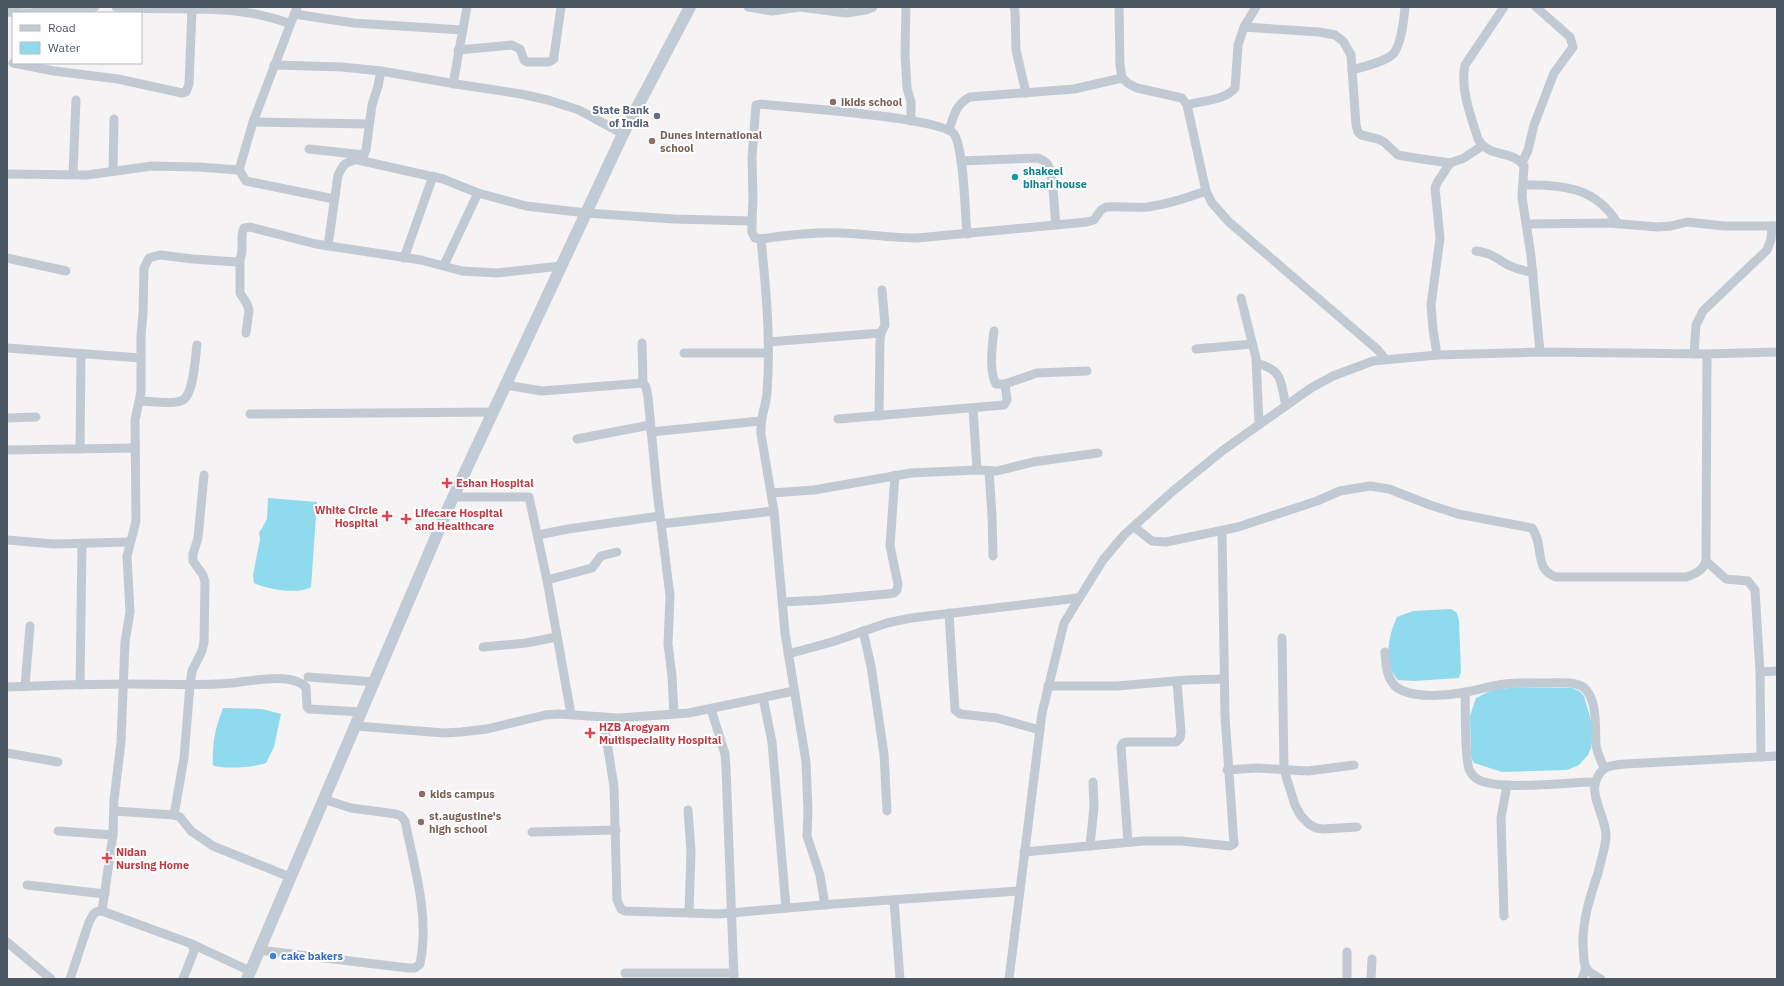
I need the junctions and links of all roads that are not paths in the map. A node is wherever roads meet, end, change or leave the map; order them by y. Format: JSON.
{"nodes":[{"id":1,"x":96,"y":7,"type":"edge"},
{"id":2,"x":116,"y":7,"type":"edge"},
{"id":3,"x":467,"y":7,"type":"edge"},
{"id":4,"x":561,"y":7,"type":"edge"},
{"id":5,"x":690,"y":7,"type":"edge"},
{"id":6,"x":748,"y":7,"type":"edge"},
{"id":7,"x":873,"y":7,"type":"edge"},
{"id":8,"x":906,"y":7,"type":"edge"},
{"id":9,"x":1014,"y":7,"type":"edge"},
{"id":10,"x":1118,"y":7,"type":"edge"},
{"id":11,"x":1256,"y":7,"type":"edge"},
{"id":12,"x":1405,"y":7,"type":"edge"},
{"id":13,"x":1504,"y":7,"type":"edge"},
{"id":14,"x":1536,"y":7,"type":"edge"},
{"id":15,"x":192,"y":9,"type":"junction"},
{"id":16,"x":295,"y":10,"type":"edge"},
{"id":17,"x":39,"y":12,"type":"edge"},
{"id":18,"x":290,"y":24,"type":"junction"},
{"id":19,"x":1244,"y":27,"type":"junction"},
{"id":20,"x":462,"y":30,"type":"junction"},
{"id":21,"x":458,"y":50,"type":"junction"},
{"id":22,"x":18,"y":64,"type":"edge"},
{"id":23,"x":274,"y":65,"type":"junction"},
{"id":24,"x":381,"y":70,"type":"junction"},
{"id":25,"x":1352,"y":70,"type":"junction"},
{"id":26,"x":1122,"y":78,"type":"junction"},
{"id":27,"x":453,"y":84,"type":"junction"},
{"id":28,"x":1026,"y":93,"type":"junction"},
{"id":29,"x":76,"y":100,"type":"dead end"},
{"id":30,"x":1187,"y":105,"type":"junction"},
{"id":31,"x":114,"y":119,"type":"dead end"},
{"id":32,"x":911,"y":121,"type":"junction"},
{"id":33,"x":253,"y":122,"type":"junction"},
{"id":34,"x":369,"y":124,"type":"junction"},
{"id":35,"x":949,"y":130,"type":"junction"},
{"id":36,"x":623,"y":134,"type":"junction"},
{"id":37,"x":1482,"y":146,"type":"junction"},
{"id":38,"x":309,"y":149,"type":"dead end"},
{"id":39,"x":361,"y":158,"type":"junction"},
{"id":40,"x":961,"y":161,"type":"junction"},
{"id":41,"x":1450,"y":163,"type":"junction"},
{"id":42,"x":1522,"y":163,"type":"junction"},
{"id":43,"x":239,"y":170,"type":"junction"},
{"id":44,"x":112,"y":171,"type":"junction"},
{"id":45,"x":7,"y":174,"type":"edge"},
{"id":46,"x":73,"y":174,"type":"junction"},
{"id":47,"x":433,"y":176,"type":"junction"},
{"id":48,"x":1523,"y":185,"type":"junction"},
{"id":49,"x":1206,"y":191,"type":"junction"},
{"id":50,"x":478,"y":193,"type":"junction"},
{"id":51,"x":334,"y":199,"type":"junction"},
{"id":52,"x":586,"y":213,"type":"junction"},
{"id":53,"x":752,"y":221,"type":"junction"},
{"id":54,"x":1527,"y":224,"type":"junction"},
{"id":55,"x":1618,"y":224,"type":"junction"},
{"id":56,"x":1056,"y":225,"type":"junction"},
{"id":57,"x":1774,"y":226,"type":"edge"},
{"id":58,"x":967,"y":234,"type":"junction"},
{"id":59,"x":761,"y":239,"type":"junction"},
{"id":60,"x":328,"y":246,"type":"junction"},
{"id":61,"x":1476,"y":251,"type":"dead end"},
{"id":62,"x":7,"y":258,"type":"edge"},
{"id":63,"x":404,"y":258,"type":"junction"},
{"id":64,"x":240,"y":259,"type":"junction"},
{"id":65,"x":444,"y":265,"type":"junction"},
{"id":66,"x":561,"y":266,"type":"junction"},
{"id":67,"x":66,"y":271,"type":"dead end"},
{"id":68,"x":1533,"y":272,"type":"junction"},
{"id":69,"x":882,"y":290,"type":"dead end"},
{"id":70,"x":1241,"y":298,"type":"dead end"},
{"id":71,"x":994,"y":331,"type":"dead end"},
{"id":72,"x":246,"y":333,"type":"dead end"},
{"id":73,"x":881,"y":333,"type":"junction"},
{"id":74,"x":768,"y":342,"type":"junction"},
{"id":75,"x":642,"y":343,"type":"dead end"},
{"id":76,"x":1252,"y":344,"type":"junction"},
{"id":77,"x":197,"y":345,"type":"dead end"},
{"id":78,"x":7,"y":348,"type":"edge"},
{"id":79,"x":1196,"y":349,"type":"dead end"},
{"id":80,"x":768,"y":352,"type":"junction"},
{"id":81,"x":1540,"y":352,"type":"junction"},
{"id":82,"x":1777,"y":352,"type":"edge"},
{"id":83,"x":684,"y":353,"type":"dead end"},
{"id":84,"x":81,"y":354,"type":"junction"},
{"id":85,"x":1694,"y":354,"type":"junction"},
{"id":86,"x":1707,"y":354,"type":"junction"},
{"id":87,"x":1437,"y":355,"type":"junction"},
{"id":88,"x":141,"y":358,"type":"junction"},
{"id":89,"x":1385,"y":359,"type":"junction"},
{"id":90,"x":1256,"y":364,"type":"junction"},
{"id":91,"x":1087,"y":371,"type":"dead end"},
{"id":92,"x":643,"y":383,"type":"junction"},
{"id":93,"x":1005,"y":384,"type":"junction"},
{"id":94,"x":506,"y":385,"type":"junction"},
{"id":95,"x":140,"y":401,"type":"junction"},
{"id":96,"x":1286,"y":406,"type":"junction"},
{"id":97,"x":973,"y":408,"type":"junction"},
{"id":98,"x":493,"y":412,"type":"junction"},
{"id":99,"x":250,"y":414,"type":"dead end"},
{"id":100,"x":879,"y":416,"type":"junction"},
{"id":101,"x":36,"y":417,"type":"dead end"},
{"id":102,"x":7,"y":418,"type":"edge"},
{"id":103,"x":838,"y":418,"type":"dead end"},
{"id":104,"x":760,"y":421,"type":"junction"},
{"id":105,"x":1259,"y":424,"type":"junction"},
{"id":106,"x":650,"y":428,"type":"junction"},
{"id":107,"x":577,"y":439,"type":"dead end"},
{"id":108,"x":134,"y":448,"type":"junction"},
{"id":109,"x":80,"y":449,"type":"junction"},
{"id":110,"x":7,"y":450,"type":"edge"},
{"id":111,"x":1098,"y":453,"type":"dead end"},
{"id":112,"x":977,"y":470,"type":"junction"},
{"id":113,"x":989,"y":471,"type":"junction"},
{"id":114,"x":204,"y":475,"type":"dead end"},
{"id":115,"x":895,"y":475,"type":"junction"},
{"id":116,"x":772,"y":493,"type":"junction"},
{"id":117,"x":453,"y":497,"type":"junction"},
{"id":118,"x":774,"y":511,"type":"junction"},
{"id":119,"x":660,"y":520,"type":"junction"},
{"id":120,"x":1134,"y":527,"type":"junction"},
{"id":121,"x":1222,"y":531,"type":"junction"},
{"id":122,"x":538,"y":536,"type":"junction"},
{"id":123,"x":7,"y":540,"type":"edge"},
{"id":124,"x":130,"y":542,"type":"junction"},
{"id":125,"x":82,"y":545,"type":"junction"},
{"id":126,"x":617,"y":552,"type":"dead end"},
{"id":127,"x":993,"y":556,"type":"dead end"},
{"id":128,"x":1706,"y":561,"type":"junction"},
{"id":129,"x":547,"y":580,"type":"junction"},
{"id":130,"x":1078,"y":598,"type":"junction"},
{"id":131,"x":783,"y":602,"type":"junction"},
{"id":132,"x":949,"y":613,"type":"junction"},
{"id":133,"x":30,"y":626,"type":"dead end"},
{"id":134,"x":863,"y":630,"type":"junction"},
{"id":135,"x":557,"y":637,"type":"junction"},
{"id":136,"x":1282,"y":638,"type":"dead end"},
{"id":137,"x":483,"y":647,"type":"dead end"},
{"id":138,"x":1385,"y":652,"type":"dead end"},
{"id":139,"x":788,"y":654,"type":"junction"},
{"id":140,"x":1777,"y":671,"type":"edge"},
{"id":141,"x":1760,"y":672,"type":"junction"},
{"id":142,"x":308,"y":677,"type":"dead end"},
{"id":143,"x":1223,"y":679,"type":"junction"},
{"id":144,"x":1177,"y":681,"type":"junction"},
{"id":145,"x":375,"y":682,"type":"junction"},
{"id":146,"x":123,"y":684,"type":"junction"},
{"id":147,"x":80,"y":685,"type":"junction"},
{"id":148,"x":190,"y":685,"type":"junction"},
{"id":149,"x":25,"y":686,"type":"junction"},
{"id":150,"x":1048,"y":686,"type":"junction"},
{"id":151,"x":7,"y":690,"type":"edge"},
{"id":152,"x":794,"y":691,"type":"junction"},
{"id":153,"x":1465,"y":692,"type":"junction"},
{"id":154,"x":762,"y":698,"type":"junction"},
{"id":155,"x":711,"y":709,"type":"junction"},
{"id":156,"x":362,"y":712,"type":"junction"},
{"id":157,"x":571,"y":714,"type":"junction"},
{"id":158,"x":674,"y":714,"type":"junction"},
{"id":159,"x":603,"y":717,"type":"junction"},
{"id":160,"x":356,"y":726,"type":"junction"},
{"id":161,"x":1040,"y":730,"type":"junction"},
{"id":162,"x":7,"y":753,"type":"edge"},
{"id":163,"x":1777,"y":756,"type":"edge"},
{"id":164,"x":1760,"y":758,"type":"junction"},
{"id":165,"x":58,"y":762,"type":"dead end"},
{"id":166,"x":1354,"y":765,"type":"dead end"},
{"id":167,"x":1604,"y":768,"type":"junction"},
{"id":168,"x":1227,"y":770,"type":"junction"},
{"id":169,"x":1284,"y":770,"type":"junction"},
{"id":170,"x":1093,"y":782,"type":"dead end"},
{"id":171,"x":1595,"y":782,"type":"junction"},
{"id":172,"x":1507,"y":785,"type":"junction"},
{"id":173,"x":323,"y":799,"type":"junction"},
{"id":174,"x":688,"y":810,"type":"dead end"},
{"id":175,"x":114,"y":811,"type":"junction"},
{"id":176,"x":887,"y":811,"type":"dead end"},
{"id":177,"x":174,"y":815,"type":"junction"},
{"id":178,"x":1357,"y":827,"type":"dead end"},
{"id":179,"x":58,"y":830,"type":"dead end"},
{"id":180,"x":616,"y":830,"type":"junction"},
{"id":181,"x":532,"y":832,"type":"dead end"},
{"id":182,"x":113,"y":835,"type":"junction"},
{"id":183,"x":1128,"y":842,"type":"junction"},
{"id":184,"x":1090,"y":846,"type":"junction"},
{"id":185,"x":1024,"y":852,"type":"junction"},
{"id":186,"x":290,"y":877,"type":"junction"},
{"id":187,"x":27,"y":886,"type":"dead end"},
{"id":188,"x":1019,"y":891,"type":"junction"},
{"id":189,"x":105,"y":894,"type":"junction"},
{"id":190,"x":894,"y":900,"type":"junction"},
{"id":191,"x":825,"y":905,"type":"junction"},
{"id":192,"x":786,"y":908,"type":"junction"},
{"id":193,"x":102,"y":911,"type":"junction"},
{"id":194,"x":689,"y":913,"type":"junction"},
{"id":195,"x":732,"y":913,"type":"junction"},
{"id":196,"x":1504,"y":916,"type":"dead end"},
{"id":197,"x":7,"y":942,"type":"edge"},
{"id":198,"x":192,"y":944,"type":"junction"},
{"id":199,"x":259,"y":950,"type":"junction"},
{"id":200,"x":1347,"y":952,"type":"dead end"},
{"id":201,"x":1372,"y":959,"type":"dead end"},
{"id":202,"x":1586,"y":967,"type":"junction"},
{"id":203,"x":625,"y":973,"type":"dead end"},
{"id":204,"x":248,"y":975,"type":"edge"},
{"id":205,"x":734,"y":976,"type":"edge"},
{"id":206,"x":51,"y":979,"type":"edge"},
{"id":207,"x":70,"y":979,"type":"edge"},
{"id":208,"x":183,"y":979,"type":"edge"},
{"id":209,"x":900,"y":979,"type":"edge"},
{"id":210,"x":1009,"y":979,"type":"edge"},
{"id":211,"x":1346,"y":979,"type":"edge"},
{"id":212,"x":1371,"y":979,"type":"edge"},
{"id":213,"x":1582,"y":979,"type":"edge"},
{"id":214,"x":1601,"y":979,"type":"edge"}],
"edges":[{"from":1,"to":17,"type":"street"},
{"from":2,"to":15,"type":"street"},
{"from":3,"to":20,"type":"street"},
{"from":4,"to":21,"type":"street"},
{"from":5,"to":36,"type":"main road"},
{"from":6,"to":7,"type":"street"},
{"from":8,"to":32,"type":"street"},
{"from":9,"to":28,"type":"street"},
{"from":10,"to":26,"type":"street"},
{"from":11,"to":19,"type":"street"},
{"from":12,"to":25,"type":"street"},
{"from":13,"to":37,"type":"street"},
{"from":14,"to":42,"type":"street"},
{"from":15,"to":18,"type":"street"},
{"from":15,"to":22,"type":"street"},
{"from":16,"to":18,"type":"street"},
{"from":16,"to":20,"type":"street"},
{"from":18,"to":23,"type":"street"},
{"from":19,"to":25,"type":"street"},
{"from":19,"to":30,"type":"street"},
{"from":20,"to":21,"type":"street"},
{"from":21,"to":27,"type":"street"},
{"from":23,"to":24,"type":"street"},
{"from":23,"to":33,"type":"street"},
{"from":24,"to":27,"type":"street"},
{"from":24,"to":34,"type":"street"},
{"from":25,"to":41,"type":"street"},
{"from":26,"to":28,"type":"street"},
{"from":26,"to":30,"type":"street"},
{"from":27,"to":36,"type":"street"},
{"from":28,"to":35,"type":"street"},
{"from":29,"to":46,"type":"street"},
{"from":30,"to":49,"type":"street"},
{"from":31,"to":44,"type":"street"},
{"from":32,"to":35,"type":"street"},
{"from":32,"to":53,"type":"street"},
{"from":33,"to":34,"type":"street"},
{"from":33,"to":43,"type":"street"},
{"from":34,"to":39,"type":"street"},
{"from":35,"to":40,"type":"street"},
{"from":36,"to":52,"type":"main road"},
{"from":37,"to":41,"type":"street"},
{"from":37,"to":42,"type":"street"},
{"from":38,"to":39,"type":"street"},
{"from":39,"to":47,"type":"street"},
{"from":39,"to":51,"type":"street"},
{"from":40,"to":56,"type":"street"},
{"from":40,"to":58,"type":"street"},
{"from":41,"to":87,"type":"street"},
{"from":42,"to":48,"type":"street"},
{"from":43,"to":44,"type":"street"},
{"from":43,"to":51,"type":"street"},
{"from":44,"to":46,"type":"street"},
{"from":45,"to":46,"type":"street"},
{"from":47,"to":50,"type":"street"},
{"from":47,"to":63,"type":"street"},
{"from":48,"to":54,"type":"street"},
{"from":48,"to":55,"type":"street"},
{"from":49,"to":56,"type":"street"},
{"from":49,"to":89,"type":"street"},
{"from":50,"to":52,"type":"street"},
{"from":50,"to":65,"type":"street"},
{"from":51,"to":60,"type":"street"},
{"from":52,"to":53,"type":"street"},
{"from":52,"to":66,"type":"main road"},
{"from":53,"to":59,"type":"street"},
{"from":54,"to":55,"type":"street"},
{"from":54,"to":68,"type":"street"},
{"from":55,"to":57,"type":"street"},
{"from":56,"to":58,"type":"street"},
{"from":57,"to":85,"type":"street"},
{"from":58,"to":59,"type":"street"},
{"from":59,"to":74,"type":"street"},
{"from":60,"to":63,"type":"street"},
{"from":60,"to":64,"type":"street"},
{"from":61,"to":68,"type":"street"},
{"from":62,"to":67,"type":"street"},
{"from":63,"to":65,"type":"street"},
{"from":64,"to":72,"type":"street"},
{"from":64,"to":88,"type":"street"},
{"from":65,"to":66,"type":"street"},
{"from":66,"to":94,"type":"main road"},
{"from":68,"to":81,"type":"street"},
{"from":69,"to":73,"type":"street"},
{"from":70,"to":76,"type":"street"},
{"from":71,"to":93,"type":"street"},
{"from":73,"to":74,"type":"street"},
{"from":73,"to":100,"type":"street"},
{"from":74,"to":80,"type":"street"},
{"from":75,"to":92,"type":"street"},
{"from":76,"to":79,"type":"street"},
{"from":76,"to":90,"type":"street"},
{"from":77,"to":95,"type":"street"},
{"from":78,"to":84,"type":"street"},
{"from":80,"to":83,"type":"street"},
{"from":80,"to":104,"type":"street"},
{"from":81,"to":85,"type":"street"},
{"from":81,"to":87,"type":"street"},
{"from":82,"to":86,"type":"street"},
{"from":84,"to":88,"type":"street"},
{"from":84,"to":109,"type":"street"},
{"from":85,"to":86,"type":"street"},
{"from":86,"to":128,"type":"street"},
{"from":87,"to":89,"type":"street"},
{"from":88,"to":95,"type":"street"},
{"from":89,"to":96,"type":"street"},
{"from":90,"to":96,"type":"street"},
{"from":90,"to":105,"type":"street"},
{"from":91,"to":93,"type":"street"},
{"from":92,"to":94,"type":"street"},
{"from":92,"to":106,"type":"street"},
{"from":93,"to":97,"type":"street"},
{"from":94,"to":98,"type":"main road"},
{"from":95,"to":108,"type":"street"},
{"from":96,"to":105,"type":"street"},
{"from":97,"to":100,"type":"street"},
{"from":97,"to":112,"type":"street"},
{"from":98,"to":99,"type":"street"},
{"from":98,"to":117,"type":"main road"},
{"from":100,"to":103,"type":"street"},
{"from":101,"to":102,"type":"street"},
{"from":104,"to":106,"type":"street"},
{"from":104,"to":116,"type":"street"},
{"from":105,"to":120,"type":"street"},
{"from":106,"to":107,"type":"street"},
{"from":106,"to":119,"type":"street"},
{"from":108,"to":109,"type":"street"},
{"from":108,"to":124,"type":"street"},
{"from":109,"to":110,"type":"street"},
{"from":111,"to":113,"type":"street"},
{"from":112,"to":113,"type":"street"},
{"from":112,"to":115,"type":"street"},
{"from":113,"to":127,"type":"street"},
{"from":114,"to":148,"type":"street"},
{"from":115,"to":116,"type":"street"},
{"from":115,"to":131,"type":"street"},
{"from":116,"to":118,"type":"street"},
{"from":117,"to":122,"type":"street"},
{"from":117,"to":145,"type":"main road"},
{"from":118,"to":119,"type":"street"},
{"from":118,"to":131,"type":"street"},
{"from":119,"to":122,"type":"street"},
{"from":119,"to":158,"type":"street"},
{"from":120,"to":121,"type":"street"},
{"from":120,"to":130,"type":"street"},
{"from":121,"to":128,"type":"street"},
{"from":121,"to":143,"type":"street"},
{"from":122,"to":129,"type":"street"},
{"from":123,"to":125,"type":"street"},
{"from":124,"to":125,"type":"street"},
{"from":124,"to":146,"type":"street"},
{"from":125,"to":147,"type":"street"},
{"from":126,"to":129,"type":"street"},
{"from":128,"to":141,"type":"street"},
{"from":129,"to":135,"type":"street"},
{"from":130,"to":132,"type":"street"},
{"from":130,"to":150,"type":"street"},
{"from":131,"to":139,"type":"street"},
{"from":132,"to":134,"type":"street"},
{"from":132,"to":161,"type":"street"},
{"from":133,"to":149,"type":"street"},
{"from":134,"to":139,"type":"street"},
{"from":134,"to":176,"type":"street"},
{"from":135,"to":137,"type":"street"},
{"from":135,"to":157,"type":"street"},
{"from":136,"to":169,"type":"street"},
{"from":138,"to":153,"type":"street"},
{"from":139,"to":152,"type":"street"},
{"from":140,"to":141,"type":"street"},
{"from":141,"to":164,"type":"street"},
{"from":142,"to":145,"type":"street"},
{"from":143,"to":144,"type":"street"},
{"from":143,"to":168,"type":"street"},
{"from":144,"to":150,"type":"street"},
{"from":144,"to":183,"type":"street"},
{"from":145,"to":156,"type":"main road"},
{"from":146,"to":147,"type":"street"},
{"from":146,"to":148,"type":"street"},
{"from":146,"to":175,"type":"street"},
{"from":147,"to":149,"type":"street"},
{"from":148,"to":156,"type":"street"},
{"from":148,"to":177,"type":"street"},
{"from":149,"to":151,"type":"street"},
{"from":150,"to":161,"type":"street"},
{"from":152,"to":154,"type":"street"},
{"from":152,"to":191,"type":"street"},
{"from":153,"to":167,"type":"street"},
{"from":153,"to":172,"type":"street"},
{"from":154,"to":155,"type":"street"},
{"from":154,"to":192,"type":"street"},
{"from":155,"to":158,"type":"street"},
{"from":155,"to":195,"type":"street"},
{"from":156,"to":160,"type":"main road"},
{"from":157,"to":159,"type":"street"},
{"from":157,"to":160,"type":"street"},
{"from":158,"to":159,"type":"street"},
{"from":159,"to":180,"type":"street"},
{"from":160,"to":173,"type":"main road"},
{"from":161,"to":185,"type":"street"},
{"from":162,"to":165,"type":"street"},
{"from":163,"to":164,"type":"street"},
{"from":164,"to":167,"type":"street"},
{"from":166,"to":169,"type":"street"},
{"from":167,"to":171,"type":"street"},
{"from":168,"to":169,"type":"street"},
{"from":168,"to":183,"type":"street"},
{"from":169,"to":178,"type":"street"},
{"from":170,"to":184,"type":"street"},
{"from":171,"to":172,"type":"street"},
{"from":171,"to":202,"type":"street"},
{"from":172,"to":196,"type":"street"},
{"from":173,"to":186,"type":"main road"},
{"from":173,"to":199,"type":"street"},
{"from":174,"to":194,"type":"street"},
{"from":175,"to":177,"type":"street"},
{"from":175,"to":182,"type":"street"},
{"from":177,"to":186,"type":"street"},
{"from":179,"to":182,"type":"street"},
{"from":180,"to":181,"type":"street"},
{"from":180,"to":194,"type":"street"},
{"from":182,"to":189,"type":"street"},
{"from":183,"to":184,"type":"street"},
{"from":184,"to":185,"type":"street"},
{"from":185,"to":188,"type":"street"},
{"from":186,"to":199,"type":"main road"},
{"from":187,"to":189,"type":"street"},
{"from":188,"to":190,"type":"street"},
{"from":188,"to":210,"type":"street"},
{"from":189,"to":193,"type":"street"},
{"from":190,"to":191,"type":"street"},
{"from":190,"to":209,"type":"street"},
{"from":191,"to":192,"type":"street"},
{"from":192,"to":195,"type":"street"},
{"from":193,"to":198,"type":"street"},
{"from":193,"to":207,"type":"street"},
{"from":194,"to":195,"type":"street"},
{"from":195,"to":205,"type":"street"},
{"from":197,"to":206,"type":"street"},
{"from":198,"to":204,"type":"street"},
{"from":198,"to":208,"type":"street"},
{"from":199,"to":204,"type":"main road"},
{"from":200,"to":211,"type":"street"},
{"from":201,"to":212,"type":"street"},
{"from":202,"to":213,"type":"street"},
{"from":202,"to":214,"type":"street"},
{"from":203,"to":205,"type":"street"}]}
